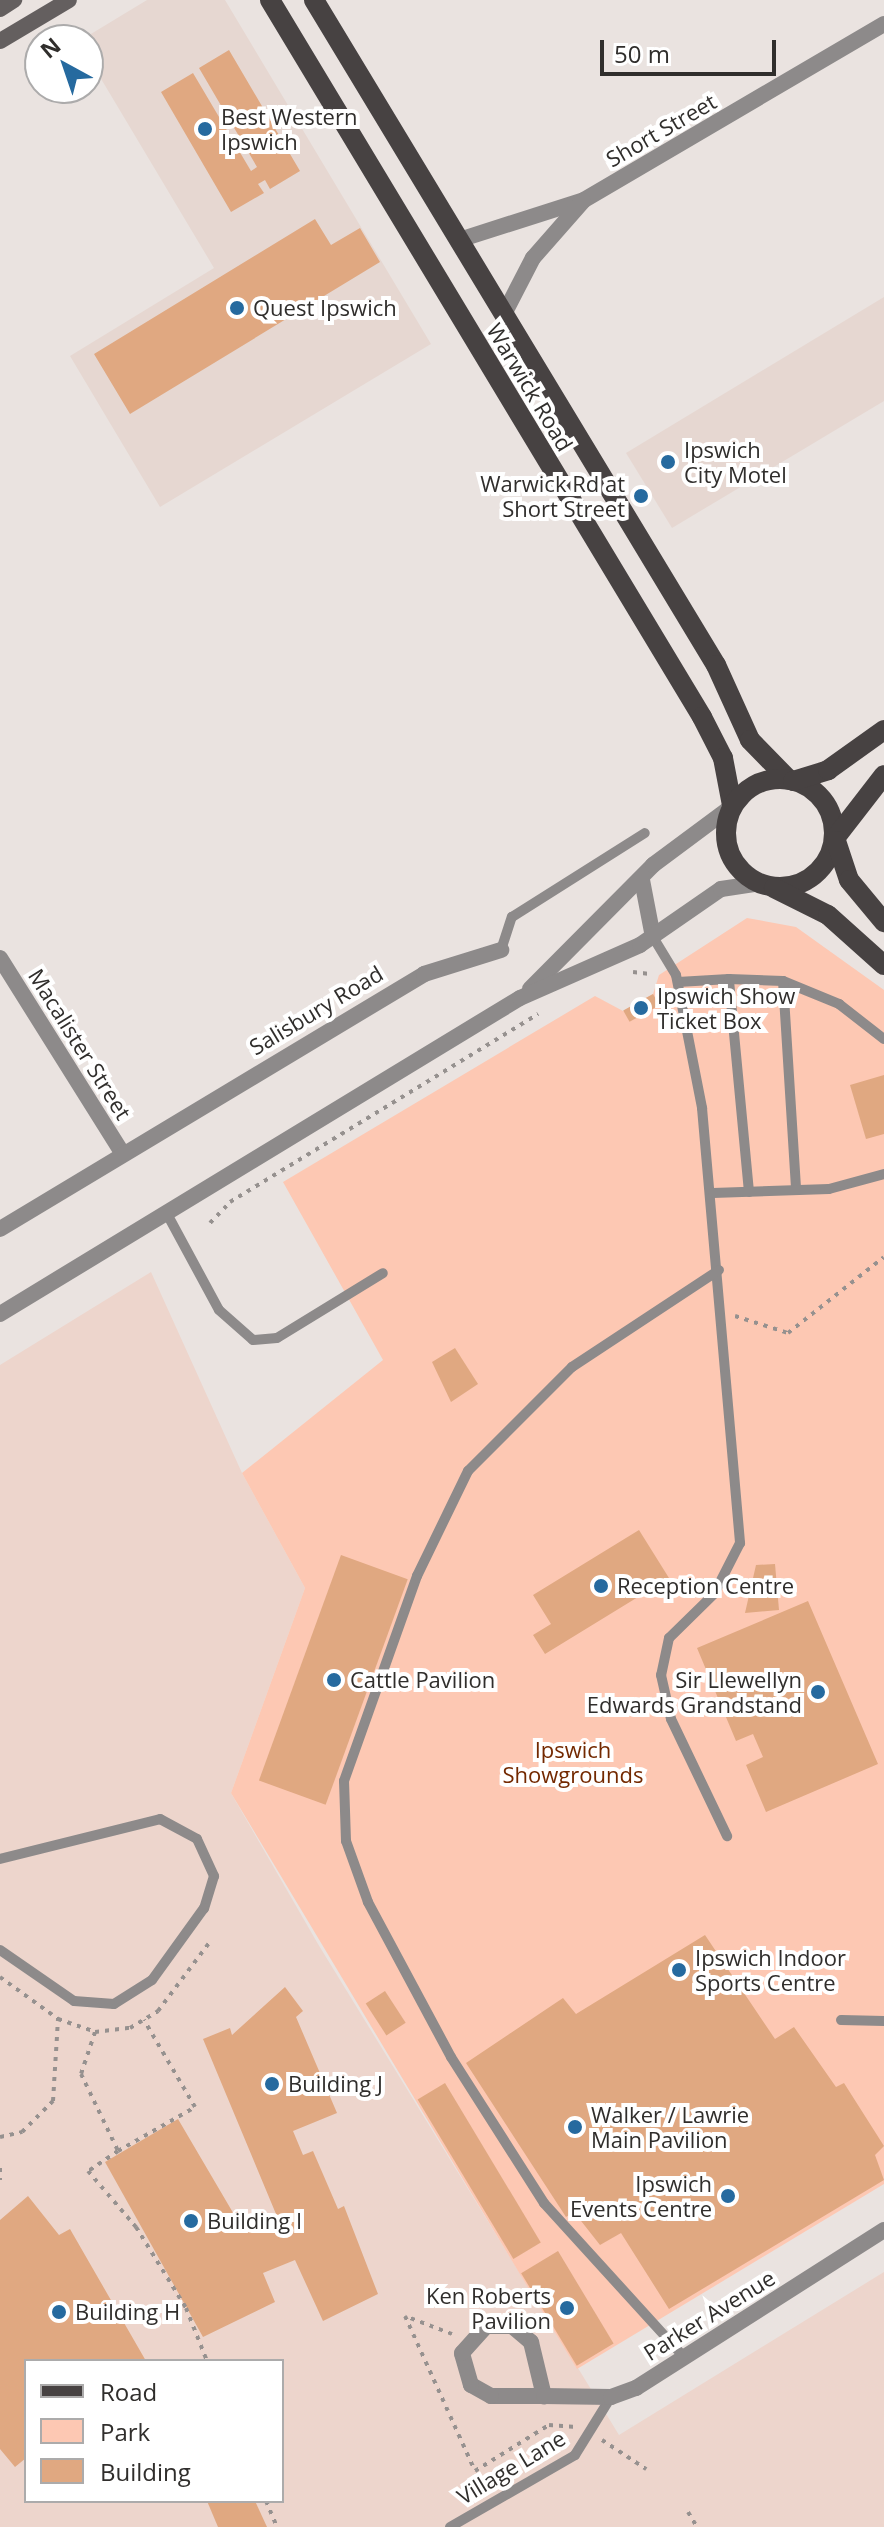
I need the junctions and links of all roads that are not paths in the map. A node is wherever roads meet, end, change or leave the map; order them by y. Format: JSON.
{"nodes":[{"id":1,"x":14,"y":0,"type":"edge"},
{"id":2,"x":69,"y":0,"type":"edge"},
{"id":3,"x":270,"y":0,"type":"edge"},
{"id":4,"x":314,"y":0,"type":"edge"},
{"id":5,"x":0,"y":9,"type":"edge"},
{"id":6,"x":884,"y":24,"type":"edge"},
{"id":7,"x":0,"y":41,"type":"edge"},
{"id":8,"x":584,"y":200,"type":"junction"},
{"id":9,"x":459,"y":240,"type":"junction"},
{"id":10,"x":503,"y":316,"type":"junction"},
{"id":11,"x":884,"y":730,"type":"edge"},
{"id":12,"x":884,"y":775,"type":"edge"},
{"id":13,"x":791,"y":781,"type":"junction"},
{"id":14,"x":732,"y":806,"type":"junction"},
{"id":15,"x":645,"y":833,"type":"dead end"},
{"id":16,"x":836,"y":839,"type":"junction"},
{"id":17,"x":642,"y":880,"type":"junction"},
{"id":18,"x":764,"y":884,"type":"junction"},
{"id":19,"x":884,"y":922,"type":"edge"},
{"id":20,"x":653,"y":937,"type":"junction"},
{"id":21,"x":501,"y":950,"type":"joint"},
{"id":22,"x":0,"y":958,"type":"edge"},
{"id":23,"x":884,"y":965,"type":"edge"},
{"id":24,"x":729,"y":979,"type":"junction"},
{"id":25,"x":783,"y":981,"type":"junction"},
{"id":26,"x":678,"y":982,"type":"junction"},
{"id":27,"x":520,"y":998,"type":"junction"},
{"id":28,"x":884,"y":1039,"type":"edge"},
{"id":29,"x":123,"y":1154,"type":"junction"},
{"id":30,"x":884,"y":1174,"type":"edge"},
{"id":31,"x":796,"y":1190,"type":"junction"},
{"id":32,"x":749,"y":1192,"type":"junction"},
{"id":33,"x":713,"y":1193,"type":"junction"},
{"id":34,"x":166,"y":1212,"type":"junction"},
{"id":35,"x":0,"y":1229,"type":"edge"},
{"id":36,"x":719,"y":1270,"type":"junction"},
{"id":37,"x":383,"y":1273,"type":"dead end"},
{"id":38,"x":0,"y":1314,"type":"edge"},
{"id":39,"x":727,"y":1836,"type":"dead end"},
{"id":40,"x":0,"y":1859,"type":"edge"},
{"id":41,"x":0,"y":1950,"type":"edge"},
{"id":42,"x":841,"y":2020,"type":"dead end"},
{"id":43,"x":884,"y":2021,"type":"edge"},
{"id":44,"x":884,"y":2230,"type":"edge"},
{"id":45,"x":684,"y":2357,"type":"junction"},
{"id":46,"x":544,"y":2396,"type":"junction"},
{"id":47,"x":611,"y":2397,"type":"junction"},
{"id":48,"x":450,"y":2527,"type":"edge"}],
"edges":[{"from":1,"to":5,"type":"main road"},
{"from":2,"to":7,"type":"main road"},
{"from":3,"to":14,"type":"main road","name":"Warwick Road"},
{"from":4,"to":9,"type":"main road","name":"Warwick Road"},
{"from":6,"to":8,"type":"street","name":"Short Street"},
{"from":8,"to":9,"type":"street","name":"Short Street"},
{"from":8,"to":10,"type":"street","name":"Short Street"},
{"from":9,"to":10,"type":"main road","name":"Warwick Road"},
{"from":10,"to":13,"type":"main road","name":"Warwick Road"},
{"from":11,"to":13,"type":"main road"},
{"from":12,"to":16,"type":"main road"},
{"from":13,"to":14,"type":"main road"},
{"from":13,"to":16,"type":"main road"},
{"from":14,"to":17,"type":"street"},
{"from":14,"to":18,"type":"main road"},
{"from":15,"to":21,"type":"lane","name":"Salisbury Road"},
{"from":16,"to":18,"type":"main road"},
{"from":16,"to":19,"type":"main road"},
{"from":17,"to":20,"type":"street"},
{"from":17,"to":27,"type":"street"},
{"from":18,"to":20,"type":"street"},
{"from":18,"to":23,"type":"main road"},
{"from":20,"to":26,"type":"lane"},
{"from":20,"to":27,"type":"street"},
{"from":21,"to":29,"type":"street","name":"Salisbury Road"},
{"from":22,"to":29,"type":"street","name":"Macalister Street"},
{"from":24,"to":25,"type":"lane"},
{"from":24,"to":26,"type":"lane"},
{"from":24,"to":32,"type":"lane"},
{"from":25,"to":28,"type":"lane"},
{"from":25,"to":31,"type":"lane"},
{"from":26,"to":33,"type":"lane"},
{"from":27,"to":34,"type":"street"},
{"from":29,"to":35,"type":"street","name":"Salisbury Road"},
{"from":30,"to":31,"type":"lane"},
{"from":31,"to":32,"type":"lane"},
{"from":32,"to":33,"type":"lane"},
{"from":33,"to":36,"type":"lane"},
{"from":34,"to":37,"type":"lane"},
{"from":34,"to":38,"type":"street"},
{"from":36,"to":39,"type":"lane"},
{"from":36,"to":45,"type":"lane"},
{"from":40,"to":41,"type":"lane"},
{"from":42,"to":43,"type":"lane"},
{"from":44,"to":45,"type":"street","name":"Parker Avenue"},
{"from":45,"to":47,"type":"street","name":"Parker Avenue"},
{"from":46,"to":46,"type":"street","name":"Parker Avenue"},
{"from":46,"to":47,"type":"street","name":"Parker Avenue"},
{"from":47,"to":48,"type":"lane","name":"Village Lane"}]}
